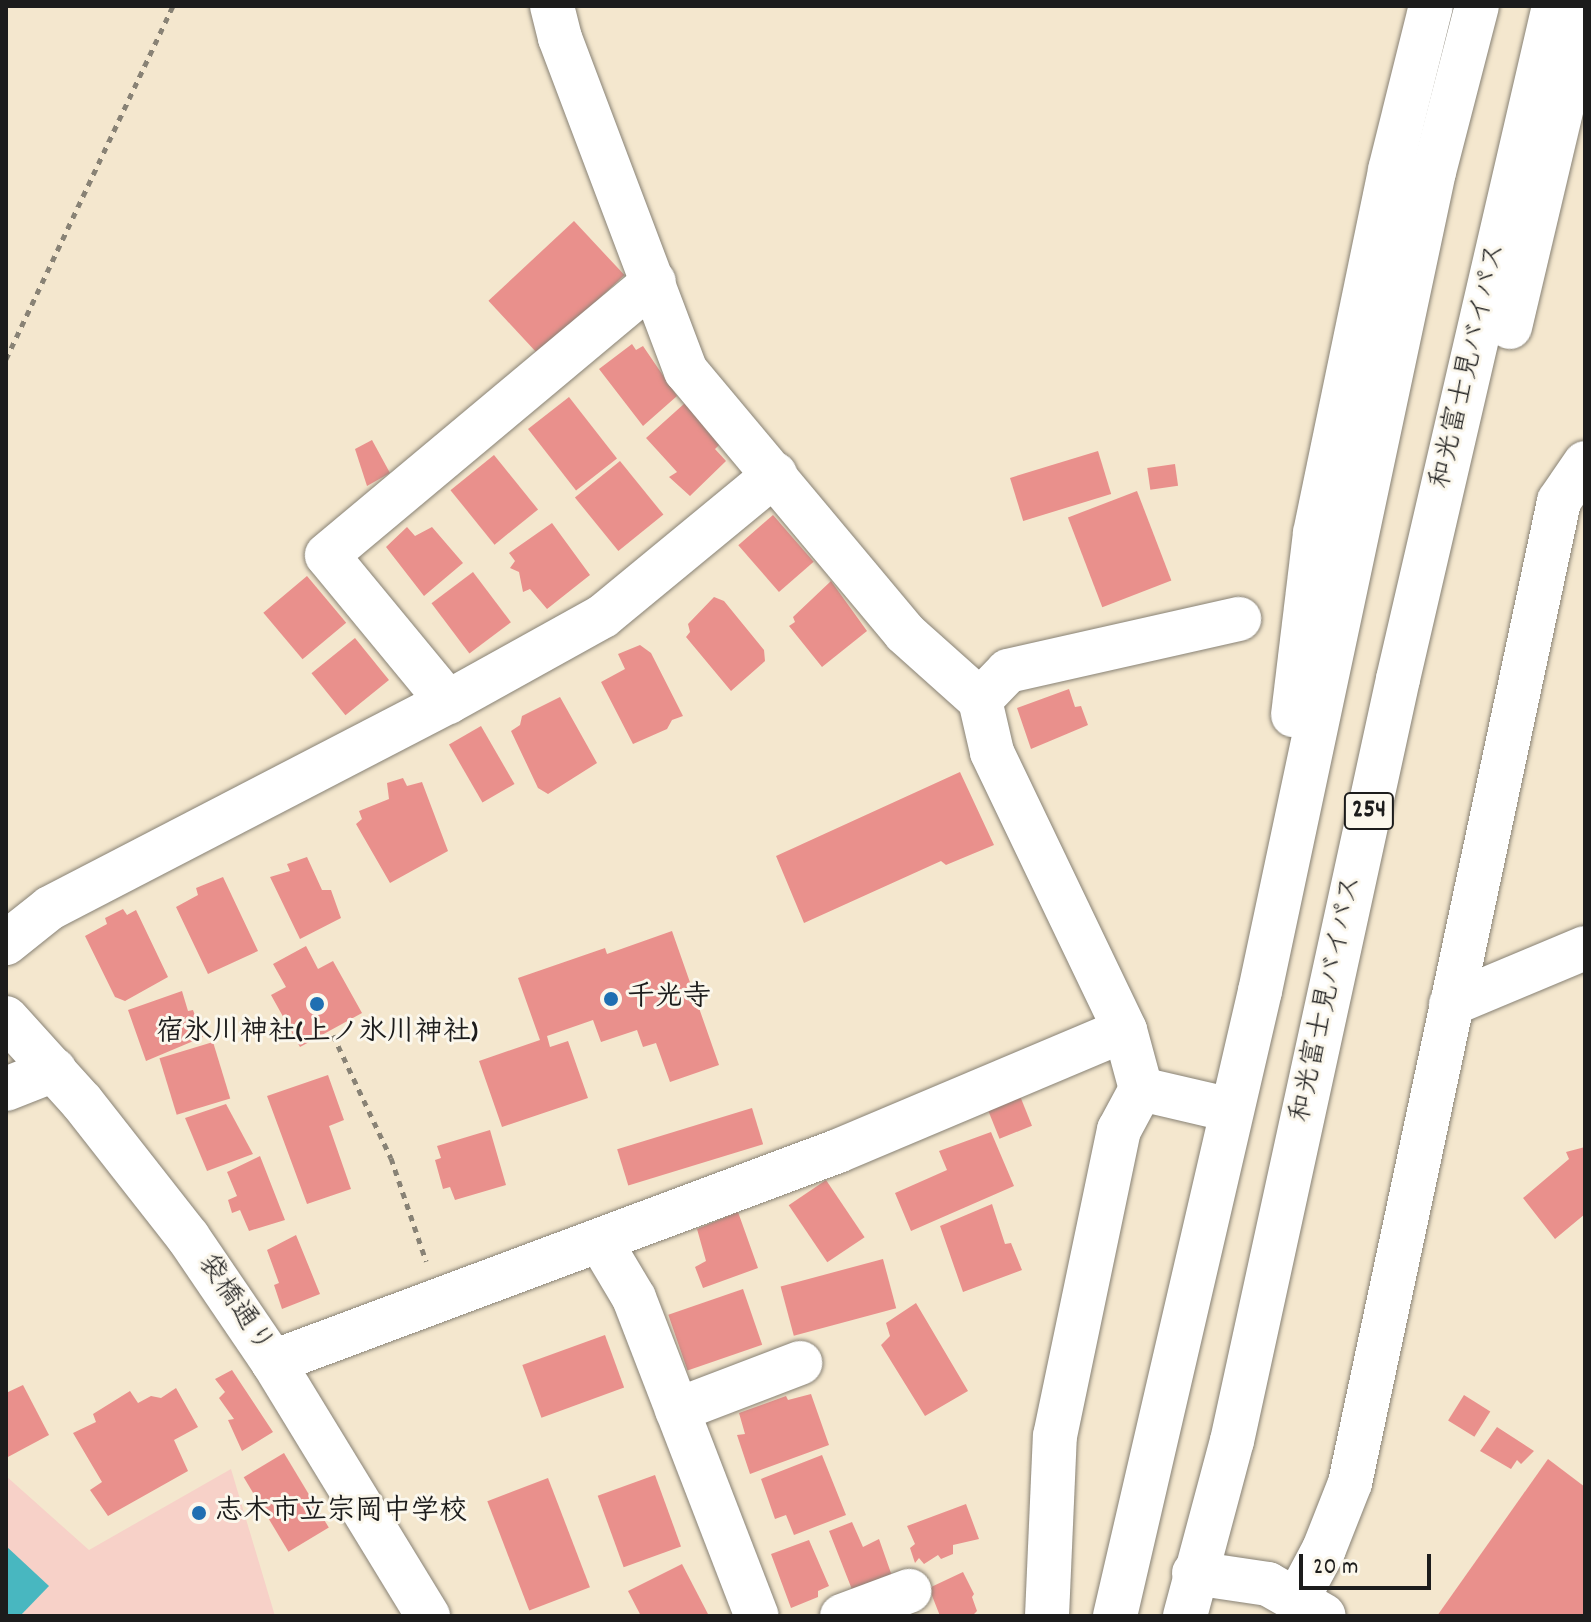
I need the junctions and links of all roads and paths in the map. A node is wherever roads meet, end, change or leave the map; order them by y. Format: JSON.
{"nodes":[{"id":1,"x":173,"y":6,"type":"edge"},
{"id":2,"x":552,"y":6,"type":"edge"},
{"id":3,"x":1431,"y":6,"type":"edge"},
{"id":4,"x":1477,"y":6,"type":"edge"},
{"id":5,"x":1554,"y":6,"type":"edge"},
{"id":6,"x":1585,"y":10,"type":"edge"},
{"id":7,"x":654,"y":282,"type":"junction"},
{"id":8,"x":6,"y":359,"type":"edge"},
{"id":9,"x":1585,"y":463,"type":"edge"},
{"id":10,"x":775,"y":474,"type":"junction"},
{"id":11,"x":1239,"y":619,"type":"dead end"},
{"id":12,"x":1398,"y":679,"type":"junction"},
{"id":13,"x":980,"y":700,"type":"junction"},
{"id":14,"x":448,"y":702,"type":"junction"},
{"id":15,"x":6,"y":943,"type":"edge"},
{"id":16,"x":1585,"y":948,"type":"edge"},
{"id":17,"x":1260,"y":991,"type":"junction"},
{"id":18,"x":1451,"y":1004,"type":"junction"},
{"id":19,"x":6,"y":1018,"type":"edge"},
{"id":20,"x":1125,"y":1030,"type":"junction"},
{"id":21,"x":333,"y":1035,"type":"dead end"},
{"id":22,"x":54,"y":1070,"type":"junction"},
{"id":23,"x":6,"y":1089,"type":"edge"},
{"id":24,"x":1141,"y":1089,"type":"junction"},
{"id":25,"x":1231,"y":1110,"type":"junction"},
{"id":26,"x":600,"y":1241,"type":"junction"},
{"id":27,"x":440,"y":1299,"type":"junction"},
{"id":28,"x":273,"y":1362,"type":"junction"},
{"id":29,"x":800,"y":1363,"type":"dead end"},
{"id":30,"x":677,"y":1410,"type":"junction"},
{"id":31,"x":1194,"y":1573,"type":"junction"},
{"id":32,"x":909,"y":1591,"type":"dead end"},
{"id":33,"x":1311,"y":1607,"type":"edge"},
{"id":34,"x":428,"y":1616,"type":"edge"},
{"id":35,"x":757,"y":1616,"type":"edge"},
{"id":36,"x":842,"y":1616,"type":"edge"},
{"id":37,"x":1047,"y":1616,"type":"edge"},
{"id":38,"x":1115,"y":1616,"type":"edge"},
{"id":39,"x":1185,"y":1616,"type":"edge"}],
"edges":[{"from":1,"to":8,"type":"path"},
{"from":2,"to":7,"type":"main road"},
{"from":3,"to":17,"type":"main road"},
{"from":4,"to":17,"type":"main road","number":"254"},
{"from":5,"to":12,"type":"main road","name":"和光富士見バイパス","number":"254"},
{"from":6,"to":12,"type":"main road"},
{"from":7,"to":10,"type":"main road"},
{"from":7,"to":14,"type":"main road"},
{"from":9,"to":18,"type":"main road"},
{"from":10,"to":13,"type":"main road"},
{"from":10,"to":14,"type":"main road"},
{"from":11,"to":13,"type":"main road"},
{"from":12,"to":31,"type":"main road","name":"和光富士見バイパス","number":"254"},
{"from":13,"to":20,"type":"main road"},
{"from":14,"to":15,"type":"main road"},
{"from":16,"to":18,"type":"main road"},
{"from":17,"to":25,"type":"main road","number":"254"},
{"from":18,"to":33,"type":"main road"},
{"from":19,"to":22,"type":"main road","name":"袋橋通り"},
{"from":20,"to":24,"type":"main road"},
{"from":20,"to":26,"type":"main road"},
{"from":21,"to":27,"type":"path"},
{"from":22,"to":23,"type":"main road"},
{"from":22,"to":28,"type":"main road","name":"袋橋通り"},
{"from":24,"to":25,"type":"main road"},
{"from":24,"to":37,"type":"main road"},
{"from":25,"to":38,"type":"main road","number":"254"},
{"from":26,"to":27,"type":"main road"},
{"from":26,"to":30,"type":"main road"},
{"from":27,"to":28,"type":"main road"},
{"from":28,"to":34,"type":"main road","name":"袋橋通り"},
{"from":29,"to":30,"type":"main road"},
{"from":30,"to":35,"type":"main road"},
{"from":31,"to":33,"type":"main road"},
{"from":31,"to":39,"type":"main road","name":"和光富士見バイパス","number":"254"},
{"from":32,"to":36,"type":"main road"}]}
